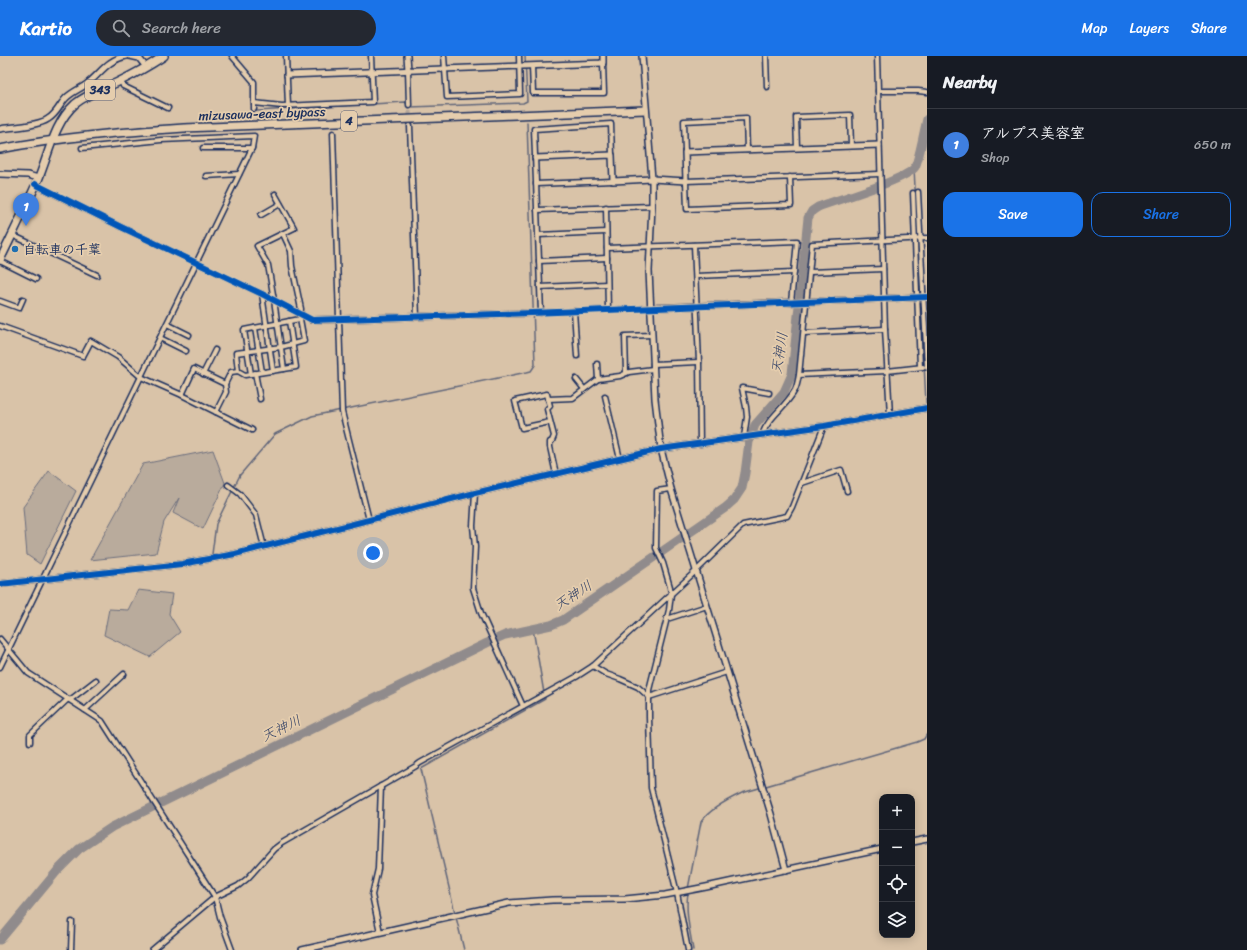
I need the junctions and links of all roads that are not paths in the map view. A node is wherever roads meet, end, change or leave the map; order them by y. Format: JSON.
{"nodes":[{"id":1,"x":126,"y":56,"type":"edge"},
{"id":2,"x":130,"y":56,"type":"edge"},
{"id":3,"x":164,"y":56,"type":"edge"},
{"id":4,"x":232,"y":56,"type":"edge"},
{"id":5,"x":286,"y":56,"type":"edge"},
{"id":6,"x":371,"y":56,"type":"edge"},
{"id":7,"x":407,"y":56,"type":"edge"},
{"id":8,"x":444,"y":56,"type":"edge"},
{"id":9,"x":519,"y":56,"type":"edge"},
{"id":10,"x":603,"y":56,"type":"edge"},
{"id":11,"x":642,"y":56,"type":"edge"},
{"id":12,"x":766,"y":56,"type":"edge"},
{"id":13,"x":877,"y":56,"type":"edge"},
{"id":14,"x":603,"y":63,"type":"junction"},
{"id":15,"x":519,"y":66,"type":"junction"},
{"id":16,"x":532,"y":66,"type":"junction"},
{"id":17,"x":146,"y":67,"type":"junction"},
{"id":18,"x":445,"y":69,"type":"junction"},
{"id":19,"x":408,"y":70,"type":"junction"},
{"id":20,"x":372,"y":72,"type":"junction"},
{"id":21,"x":287,"y":75,"type":"junction"},
{"id":22,"x":121,"y":80,"type":"junction"},
{"id":23,"x":767,"y":87,"type":"dead end"},
{"id":24,"x":878,"y":91,"type":"junction"},
{"id":25,"x":927,"y":92,"type":"edge"},
{"id":26,"x":254,"y":103,"type":"junction"},
{"id":27,"x":409,"y":105,"type":"tunnel mouth"},
{"id":28,"x":288,"y":106,"type":"junction"},
{"id":29,"x":168,"y":108,"type":"dead end"},
{"id":30,"x":254,"y":109,"type":"dead end"},
{"id":31,"x":646,"y":110,"type":"junction"},
{"id":32,"x":410,"y":126,"type":"tunnel mouth"},
{"id":33,"x":0,"y":129,"type":"edge"},
{"id":34,"x":333,"y":134,"type":"dead end"},
{"id":35,"x":52,"y":140,"type":"junction"},
{"id":36,"x":879,"y":145,"type":"junction"},
{"id":37,"x":851,"y":146,"type":"junction"},
{"id":38,"x":82,"y":148,"type":"dead end"},
{"id":39,"x":203,"y":148,"type":"dead end"},
{"id":40,"x":252,"y":148,"type":"junction"},
{"id":41,"x":797,"y":148,"type":"junction"},
{"id":42,"x":0,"y":149,"type":"edge"},
{"id":43,"x":747,"y":150,"type":"junction"},
{"id":44,"x":685,"y":152,"type":"junction"},
{"id":45,"x":612,"y":155,"type":"junction"},
{"id":46,"x":535,"y":158,"type":"junction"},
{"id":47,"x":0,"y":174,"type":"edge"},
{"id":48,"x":239,"y":174,"type":"junction"},
{"id":49,"x":879,"y":174,"type":"junction"},
{"id":50,"x":206,"y":176,"type":"dead end"},
{"id":51,"x":790,"y":177,"type":"junction"},
{"id":52,"x":652,"y":179,"type":"junction"},
{"id":53,"x":37,"y":181,"type":"junction"},
{"id":54,"x":613,"y":181,"type":"junction"},
{"id":55,"x":686,"y":181,"type":"junction"},
{"id":56,"x":536,"y":184,"type":"junction"},
{"id":57,"x":918,"y":192,"type":"dead end"},
{"id":58,"x":913,"y":193,"type":"dead end"},
{"id":59,"x":275,"y":194,"type":"dead end"},
{"id":60,"x":280,"y":204,"type":"junction"},
{"id":61,"x":652,"y":206,"type":"junction"},
{"id":62,"x":606,"y":207,"type":"junction"},
{"id":63,"x":537,"y":210,"type":"junction"},
{"id":64,"x":261,"y":215,"type":"dead end"},
{"id":65,"x":606,"y":232,"type":"junction"},
{"id":66,"x":283,"y":234,"type":"junction"},
{"id":67,"x":12,"y":235,"type":"junction"},
{"id":68,"x":538,"y":235,"type":"junction"},
{"id":69,"x":915,"y":238,"type":"junction"},
{"id":70,"x":920,"y":238,"type":"junction"},
{"id":71,"x":927,"y":238,"type":"edge"},
{"id":72,"x":882,"y":240,"type":"junction"},
{"id":73,"x":694,"y":245,"type":"junction"},
{"id":74,"x":650,"y":246,"type":"junction"},
{"id":75,"x":606,"y":248,"type":"junction"},
{"id":76,"x":607,"y":258,"type":"junction"},
{"id":77,"x":0,"y":260,"type":"edge"},
{"id":78,"x":539,"y":261,"type":"junction"},
{"id":79,"x":197,"y":262,"type":"junction"},
{"id":80,"x":883,"y":269,"type":"junction"},
{"id":81,"x":794,"y":272,"type":"junction"},
{"id":82,"x":810,"y":272,"type":"junction"},
{"id":83,"x":97,"y":275,"type":"dead end"},
{"id":84,"x":696,"y":276,"type":"junction"},
{"id":85,"x":36,"y":279,"type":"dead end"},
{"id":86,"x":607,"y":284,"type":"junction"},
{"id":87,"x":540,"y":287,"type":"junction"},
{"id":88,"x":262,"y":294,"type":"junction"},
{"id":89,"x":922,"y":297,"type":"edge"},
{"id":90,"x":23,"y":299,"type":"dead end"},
{"id":91,"x":884,"y":299,"type":"junction"},
{"id":92,"x":274,"y":300,"type":"junction"},
{"id":93,"x":0,"y":301,"type":"edge"},
{"id":94,"x":791,"y":303,"type":"junction"},
{"id":95,"x":806,"y":303,"type":"junction"},
{"id":96,"x":696,"y":307,"type":"junction"},
{"id":97,"x":650,"y":308,"type":"junction"},
{"id":98,"x":608,"y":310,"type":"junction"},
{"id":99,"x":574,"y":311,"type":"junction"},
{"id":100,"x":541,"y":312,"type":"junction"},
{"id":101,"x":534,"y":313,"type":"joint"},
{"id":102,"x":300,"y":317,"type":"junction"},
{"id":103,"x":417,"y":317,"type":"junction"},
{"id":104,"x":312,"y":320,"type":"joint"},
{"id":105,"x":339,"y":320,"type":"junction"},
{"id":106,"x":289,"y":321,"type":"junction"},
{"id":107,"x":167,"y":324,"type":"junction"},
{"id":108,"x":277,"y":324,"type":"junction"},
{"id":109,"x":0,"y":326,"type":"edge"},
{"id":110,"x":266,"y":326,"type":"junction"},
{"id":111,"x":256,"y":328,"type":"junction"},
{"id":112,"x":885,"y":329,"type":"junction"},
{"id":113,"x":804,"y":333,"type":"junction"},
{"id":114,"x":189,"y":335,"type":"dead end"},
{"id":115,"x":652,"y":335,"type":"junction"},
{"id":116,"x":160,"y":338,"type":"junction"},
{"id":117,"x":293,"y":344,"type":"junction"},
{"id":118,"x":280,"y":347,"type":"junction"},
{"id":119,"x":270,"y":348,"type":"junction"},
{"id":120,"x":215,"y":350,"type":"dead end"},
{"id":121,"x":259,"y":350,"type":"junction"},
{"id":122,"x":186,"y":351,"type":"dead end"},
{"id":123,"x":248,"y":351,"type":"junction"},
{"id":124,"x":577,"y":356,"type":"dead end"},
{"id":125,"x":699,"y":362,"type":"junction"},
{"id":126,"x":597,"y":364,"type":"dead end"},
{"id":127,"x":653,"y":367,"type":"junction"},
{"id":128,"x":920,"y":367,"type":"junction"},
{"id":129,"x":927,"y":367,"type":"edge"},
{"id":130,"x":284,"y":369,"type":"junction"},
{"id":131,"x":273,"y":370,"type":"junction"},
{"id":132,"x":238,"y":371,"type":"junction"},
{"id":133,"x":887,"y":371,"type":"junction"},
{"id":134,"x":262,"y":372,"type":"junction"},
{"id":135,"x":626,"y":373,"type":"junction"},
{"id":136,"x":203,"y":374,"type":"junction"},
{"id":137,"x":253,"y":374,"type":"junction"},
{"id":138,"x":799,"y":375,"type":"junction"},
{"id":139,"x":141,"y":377,"type":"junction"},
{"id":140,"x":576,"y":379,"type":"dead end"},
{"id":141,"x":598,"y":379,"type":"junction"},
{"id":142,"x":225,"y":384,"type":"junction"},
{"id":143,"x":584,"y":389,"type":"junction"},
{"id":144,"x":769,"y":393,"type":"dead end"},
{"id":145,"x":182,"y":395,"type":"junction"},
{"id":146,"x":605,"y":396,"type":"dead end"},
{"id":147,"x":260,"y":399,"type":"dead end"},
{"id":148,"x":548,"y":399,"type":"junction"},
{"id":149,"x":927,"y":408,"type":"edge"},
{"id":150,"x":216,"y":412,"type":"junction"},
{"id":151,"x":890,"y":415,"type":"junction"},
{"id":152,"x":550,"y":422,"type":"junction"},
{"id":153,"x":824,"y":426,"type":"junction"},
{"id":154,"x":252,"y":430,"type":"dead end"},
{"id":155,"x":762,"y":435,"type":"junction"},
{"id":156,"x":744,"y":437,"type":"junction"},
{"id":157,"x":700,"y":444,"type":"junction"},
{"id":158,"x":661,"y":449,"type":"junction"},
{"id":159,"x":620,"y":458,"type":"junction"},
{"id":160,"x":556,"y":474,"type":"junction"},
{"id":161,"x":802,"y":483,"type":"junction"},
{"id":162,"x":228,"y":485,"type":"dead end"},
{"id":163,"x":671,"y":488,"type":"junction"},
{"id":164,"x":847,"y":491,"type":"dead end"},
{"id":165,"x":475,"y":493,"type":"junction"},
{"id":166,"x":369,"y":520,"type":"junction"},
{"id":167,"x":264,"y":547,"type":"junction"},
{"id":168,"x":696,"y":571,"type":"junction"},
{"id":169,"x":43,"y":579,"type":"junction"},
{"id":170,"x":0,"y":584,"type":"edge"},
{"id":171,"x":670,"y":594,"type":"junction"},
{"id":172,"x":707,"y":606,"type":"junction"},
{"id":173,"x":667,"y":619,"type":"junction"},
{"id":174,"x":0,"y":639,"type":"edge"},
{"id":175,"x":8,"y":650,"type":"junction"},
{"id":176,"x":593,"y":666,"type":"junction"},
{"id":177,"x":0,"y":667,"type":"edge"},
{"id":178,"x":727,"y":672,"type":"junction"},
{"id":179,"x":124,"y":674,"type":"dead end"},
{"id":180,"x":96,"y":680,"type":"dead end"},
{"id":181,"x":649,"y":697,"type":"junction"},
{"id":182,"x":69,"y":700,"type":"junction"},
{"id":183,"x":523,"y":706,"type":"junction"},
{"id":184,"x":85,"y":710,"type":"junction"},
{"id":185,"x":30,"y":742,"type":"dead end"},
{"id":186,"x":381,"y":786,"type":"junction"},
{"id":187,"x":927,"y":839,"type":"edge"},
{"id":188,"x":915,"y":841,"type":"edge"},
{"id":189,"x":879,"y":850,"type":"edge"},
{"id":190,"x":786,"y":870,"type":"junction"},
{"id":191,"x":677,"y":893,"type":"junction"},
{"id":192,"x":215,"y":897,"type":"junction"},
{"id":193,"x":72,"y":922,"type":"dead end"},
{"id":194,"x":380,"y":932,"type":"junction"},
{"id":195,"x":71,"y":950,"type":"edge"},
{"id":196,"x":152,"y":950,"type":"edge"},
{"id":197,"x":232,"y":950,"type":"edge"},
{"id":198,"x":302,"y":950,"type":"edge"},
{"id":199,"x":688,"y":950,"type":"edge"}],
"edges":[{"from":1,"to":33,"type":"street"},
{"from":2,"to":17,"type":"street"},
{"from":3,"to":17,"type":"highway","number":"343"},
{"from":4,"to":26,"type":"street"},
{"from":5,"to":21,"type":"street"},
{"from":6,"to":20,"type":"street"},
{"from":7,"to":19,"type":"street"},
{"from":8,"to":18,"type":"street"},
{"from":9,"to":15,"type":"street"},
{"from":10,"to":14,"type":"street"},
{"from":11,"to":31,"type":"street"},
{"from":12,"to":23,"type":"street"},
{"from":13,"to":24,"type":"street"},
{"from":14,"to":16,"type":"street"},
{"from":14,"to":16,"type":"street"},
{"from":15,"to":16,"type":"street"},
{"from":15,"to":18,"type":"street"},
{"from":15,"to":18,"type":"street"},
{"from":17,"to":22,"type":"highway","number":"343"},
{"from":18,"to":19,"type":"street"},
{"from":19,"to":20,"type":"street"},
{"from":19,"to":27,"type":"street"},
{"from":20,"to":21,"type":"street"},
{"from":20,"to":28,"type":"street"},
{"from":21,"to":28,"type":"street"},
{"from":22,"to":29,"type":"street"},
{"from":22,"to":35,"type":"highway","number":"343"},
{"from":24,"to":25,"type":"street"},
{"from":24,"to":36,"type":"street"},
{"from":26,"to":28,"type":"street"},
{"from":26,"to":30,"type":"street"},
{"from":31,"to":35,"type":"highway","name":"mizusawa-east bypass","number":"4"},
{"from":31,"to":52,"type":"street"},
{"from":32,"to":103,"type":"street"},
{"from":34,"to":105,"type":"street"},
{"from":35,"to":42,"type":"highway","name":"mizusawa-east bypass","number":"4"},
{"from":35,"to":53,"type":"highway","number":"343"},
{"from":36,"to":37,"type":"street"},
{"from":36,"to":49,"type":"street"},
{"from":37,"to":41,"type":"street"},
{"from":37,"to":41,"type":"street"},
{"from":38,"to":40,"type":"street"},
{"from":39,"to":40,"type":"street"},
{"from":40,"to":48,"type":"street"},
{"from":41,"to":43,"type":"street"},
{"from":43,"to":44,"type":"street"},
{"from":43,"to":44,"type":"street"},
{"from":44,"to":55,"type":"street"},
{"from":45,"to":46,"type":"street"},
{"from":45,"to":46,"type":"street"},
{"from":45,"to":54,"type":"street"},
{"from":46,"to":56,"type":"street"},
{"from":47,"to":53,"type":"street"},
{"from":48,"to":50,"type":"street"},
{"from":48,"to":79,"type":"street"},
{"from":49,"to":51,"type":"street"},
{"from":49,"to":72,"type":"street"},
{"from":51,"to":55,"type":"street"},
{"from":51,"to":55,"type":"street"},
{"from":52,"to":54,"type":"street"},
{"from":52,"to":55,"type":"street"},
{"from":52,"to":61,"type":"street"},
{"from":53,"to":67,"type":"highway","number":"343"},
{"from":53,"to":79,"type":"street"},
{"from":54,"to":56,"type":"street"},
{"from":56,"to":63,"type":"street"},
{"from":57,"to":70,"type":"street"},
{"from":58,"to":69,"type":"street"},
{"from":59,"to":60,"type":"street"},
{"from":60,"to":64,"type":"street"},
{"from":60,"to":66,"type":"street"},
{"from":61,"to":62,"type":"street"},
{"from":61,"to":74,"type":"street"},
{"from":62,"to":63,"type":"street"},
{"from":62,"to":65,"type":"street"},
{"from":63,"to":68,"type":"street"},
{"from":65,"to":68,"type":"street"},
{"from":65,"to":75,"type":"street"},
{"from":66,"to":92,"type":"street"},
{"from":66,"to":102,"type":"street"},
{"from":67,"to":77,"type":"highway","number":"343"},
{"from":67,"to":83,"type":"street"},
{"from":68,"to":78,"type":"street"},
{"from":69,"to":70,"type":"street"},
{"from":69,"to":72,"type":"street"},
{"from":69,"to":89,"type":"street"},
{"from":70,"to":71,"type":"street"},
{"from":70,"to":89,"type":"street"},
{"from":72,"to":80,"type":"street"},
{"from":72,"to":82,"type":"street"},
{"from":73,"to":74,"type":"street"},
{"from":73,"to":81,"type":"street"},
{"from":73,"to":84,"type":"street"},
{"from":74,"to":75,"type":"street"},
{"from":74,"to":97,"type":"street"},
{"from":75,"to":76,"type":"street"},
{"from":76,"to":78,"type":"street"},
{"from":76,"to":86,"type":"street"},
{"from":77,"to":85,"type":"street"},
{"from":78,"to":87,"type":"street"},
{"from":79,"to":88,"type":"street"},
{"from":79,"to":107,"type":"street"},
{"from":80,"to":82,"type":"street"},
{"from":80,"to":91,"type":"street"},
{"from":81,"to":84,"type":"street"},
{"from":81,"to":94,"type":"street"},
{"from":82,"to":95,"type":"street"},
{"from":84,"to":96,"type":"street"},
{"from":86,"to":87,"type":"street"},
{"from":86,"to":98,"type":"street"},
{"from":87,"to":100,"type":"street"},
{"from":88,"to":92,"type":"street"},
{"from":88,"to":110,"type":"street"},
{"from":89,"to":91,"type":"street"},
{"from":89,"to":128,"type":"street"},
{"from":89,"to":129,"type":"street"},
{"from":90,"to":93,"type":"street"},
{"from":91,"to":95,"type":"street"},
{"from":91,"to":112,"type":"street"},
{"from":92,"to":102,"type":"street"},
{"from":92,"to":108,"type":"street"},
{"from":94,"to":95,"type":"street"},
{"from":94,"to":96,"type":"street"},
{"from":95,"to":113,"type":"street"},
{"from":96,"to":97,"type":"street"},
{"from":96,"to":125,"type":"street"},
{"from":97,"to":98,"type":"street"},
{"from":97,"to":115,"type":"street"},
{"from":98,"to":99,"type":"street"},
{"from":99,"to":100,"type":"street"},
{"from":99,"to":124,"type":"street"},
{"from":100,"to":101,"type":"street"},
{"from":101,"to":103,"type":"street"},
{"from":102,"to":104,"type":"street"},
{"from":102,"to":106,"type":"street"},
{"from":102,"to":117,"type":"street"},
{"from":103,"to":105,"type":"street"},
{"from":104,"to":105,"type":"street"},
{"from":105,"to":166,"type":"street"},
{"from":106,"to":108,"type":"street"},
{"from":106,"to":117,"type":"street"},
{"from":107,"to":114,"type":"street"},
{"from":107,"to":116,"type":"street"},
{"from":108,"to":110,"type":"street"},
{"from":108,"to":118,"type":"street"},
{"from":109,"to":139,"type":"street"},
{"from":110,"to":111,"type":"street"},
{"from":110,"to":119,"type":"street"},
{"from":111,"to":121,"type":"street"},
{"from":111,"to":123,"type":"street"},
{"from":112,"to":113,"type":"street"},
{"from":112,"to":133,"type":"street"},
{"from":113,"to":138,"type":"street"},
{"from":115,"to":127,"type":"street"},
{"from":115,"to":135,"type":"street"},
{"from":116,"to":122,"type":"street"},
{"from":116,"to":139,"type":"street"},
{"from":117,"to":118,"type":"street"},
{"from":117,"to":130,"type":"street"},
{"from":118,"to":119,"type":"street"},
{"from":118,"to":130,"type":"street"},
{"from":119,"to":121,"type":"street"},
{"from":119,"to":131,"type":"street"},
{"from":120,"to":136,"type":"street"},
{"from":121,"to":123,"type":"street"},
{"from":121,"to":134,"type":"street"},
{"from":123,"to":132,"type":"street"},
{"from":123,"to":137,"type":"street"},
{"from":125,"to":127,"type":"street"},
{"from":125,"to":157,"type":"street"},
{"from":126,"to":141,"type":"street"},
{"from":127,"to":135,"type":"street"},
{"from":127,"to":158,"type":"street"},
{"from":128,"to":129,"type":"street"},
{"from":128,"to":133,"type":"street"},
{"from":130,"to":131,"type":"street"},
{"from":131,"to":134,"type":"street"},
{"from":132,"to":137,"type":"street"},
{"from":132,"to":142,"type":"street"},
{"from":133,"to":138,"type":"street"},
{"from":133,"to":151,"type":"street"},
{"from":134,"to":137,"type":"street"},
{"from":135,"to":141,"type":"street"},
{"from":136,"to":142,"type":"street"},
{"from":136,"to":145,"type":"street"},
{"from":137,"to":147,"type":"street"},
{"from":138,"to":155,"type":"street"},
{"from":139,"to":145,"type":"street"},
{"from":139,"to":169,"type":"street"},
{"from":140,"to":143,"type":"street"},
{"from":141,"to":143,"type":"street"},
{"from":142,"to":150,"type":"street"},
{"from":143,"to":148,"type":"street"},
{"from":144,"to":156,"type":"street"},
{"from":145,"to":150,"type":"street"},
{"from":146,"to":159,"type":"street"},
{"from":148,"to":152,"type":"street"},
{"from":148,"to":152,"type":"street"},
{"from":149,"to":151,"type":"street"},
{"from":150,"to":154,"type":"street"},
{"from":151,"to":153,"type":"street"},
{"from":152,"to":160,"type":"street"},
{"from":153,"to":155,"type":"street"},
{"from":153,"to":161,"type":"street"},
{"from":155,"to":156,"type":"street"},
{"from":156,"to":157,"type":"street"},
{"from":157,"to":158,"type":"street"},
{"from":158,"to":159,"type":"street"},
{"from":158,"to":163,"type":"street"},
{"from":159,"to":160,"type":"street"},
{"from":160,"to":165,"type":"street"},
{"from":161,"to":164,"type":"street"},
{"from":161,"to":168,"type":"street"},
{"from":162,"to":167,"type":"street"},
{"from":163,"to":168,"type":"street"},
{"from":163,"to":171,"type":"street"},
{"from":165,"to":166,"type":"street"},
{"from":165,"to":183,"type":"street"},
{"from":166,"to":167,"type":"street"},
{"from":167,"to":169,"type":"street"},
{"from":168,"to":171,"type":"street"},
{"from":168,"to":172,"type":"street"},
{"from":169,"to":170,"type":"street"},
{"from":169,"to":175,"type":"street"},
{"from":171,"to":173,"type":"street"},
{"from":171,"to":176,"type":"street"},
{"from":172,"to":173,"type":"street"},
{"from":172,"to":178,"type":"street"},
{"from":173,"to":181,"type":"street"},
{"from":174,"to":175,"type":"street"},
{"from":175,"to":177,"type":"street"},
{"from":175,"to":182,"type":"street"},
{"from":176,"to":181,"type":"street"},
{"from":176,"to":183,"type":"street"},
{"from":178,"to":181,"type":"street"},
{"from":178,"to":190,"type":"street"},
{"from":179,"to":184,"type":"street"},
{"from":180,"to":182,"type":"street"},
{"from":181,"to":191,"type":"street"},
{"from":182,"to":184,"type":"street"},
{"from":182,"to":185,"type":"street"},
{"from":183,"to":186,"type":"street"},
{"from":184,"to":192,"type":"street"},
{"from":186,"to":192,"type":"street"},
{"from":186,"to":194,"type":"street"},
{"from":187,"to":188,"type":"street"},
{"from":189,"to":190,"type":"street"},
{"from":190,"to":191,"type":"street"},
{"from":191,"to":194,"type":"street"},
{"from":191,"to":199,"type":"street"},
{"from":192,"to":196,"type":"street"},
{"from":192,"to":197,"type":"street"},
{"from":193,"to":195,"type":"street"},
{"from":194,"to":198,"type":"street"}]}
